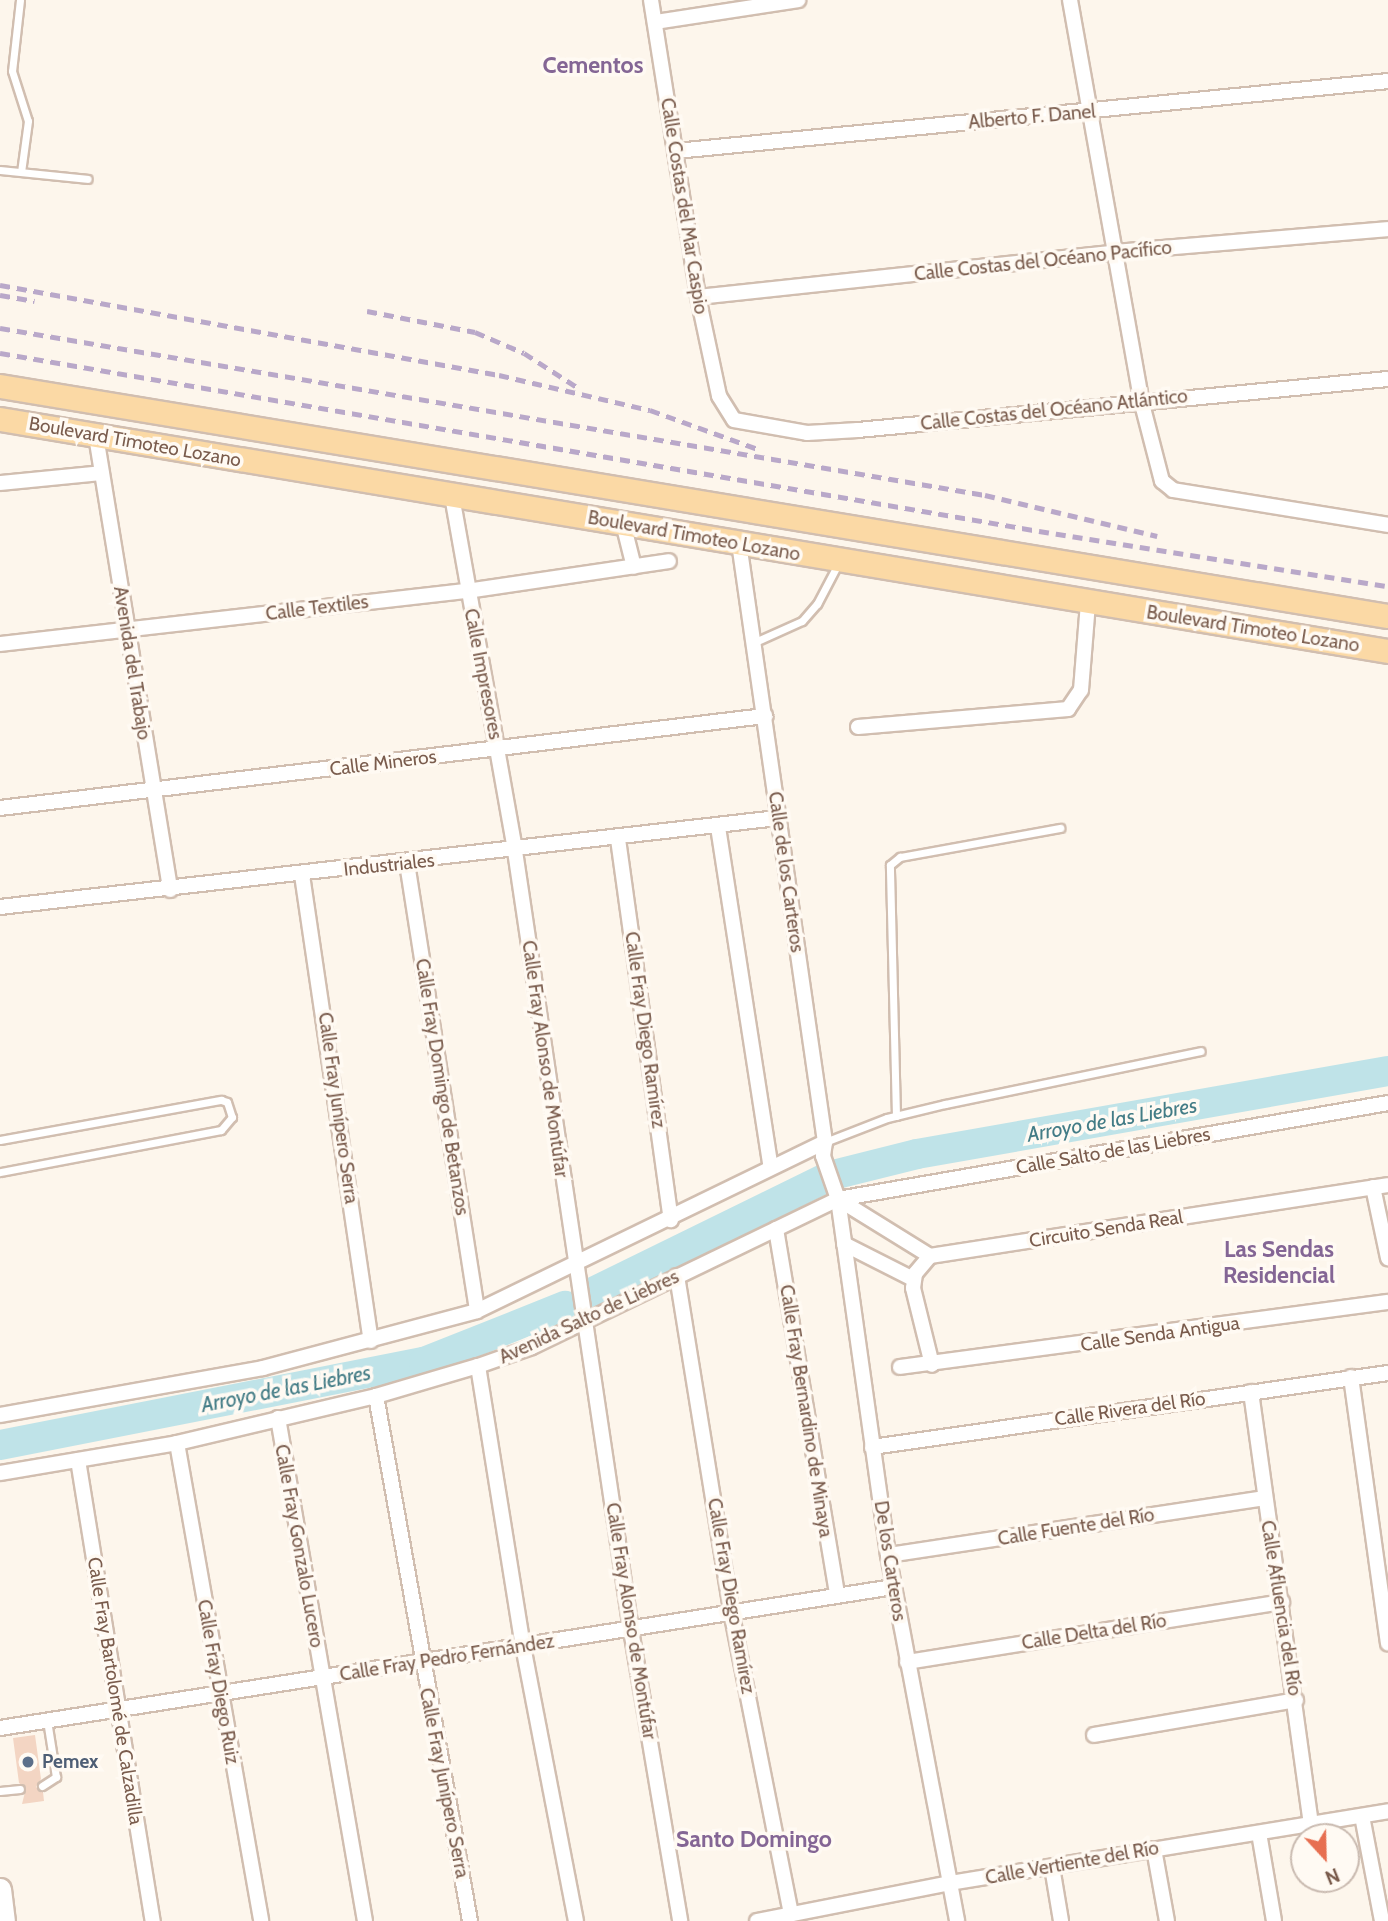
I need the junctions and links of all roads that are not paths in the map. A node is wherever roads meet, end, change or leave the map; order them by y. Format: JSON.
{"nodes":[{"id":1,"x":20,"y":0,"type":"edge"},
{"id":2,"x":650,"y":0,"type":"edge"},
{"id":3,"x":798,"y":0,"type":"edge"},
{"id":4,"x":1070,"y":0,"type":"edge"},
{"id":5,"x":655,"y":22,"type":"junction"},
{"id":6,"x":1388,"y":81,"type":"edge"},
{"id":7,"x":1092,"y":112,"type":"junction"},
{"id":8,"x":677,"y":151,"type":"junction"},
{"id":9,"x":0,"y":170,"type":"edge"},
{"id":10,"x":21,"y":172,"type":"junction"},
{"id":11,"x":88,"y":179,"type":"dead end"},
{"id":12,"x":1388,"y":229,"type":"edge"},
{"id":13,"x":1116,"y":252,"type":"junction"},
{"id":14,"x":698,"y":297,"type":"junction"},
{"id":15,"x":1388,"y":379,"type":"edge"},
{"id":16,"x":0,"y":386,"type":"edge"},
{"id":17,"x":1141,"y":400,"type":"junction"},
{"id":18,"x":726,"y":409,"type":"joint"},
{"id":19,"x":0,"y":419,"type":"edge"},
{"id":20,"x":96,"y":436,"type":"junction"},
{"id":21,"x":102,"y":473,"type":"junction"},
{"id":22,"x":0,"y":483,"type":"edge"},
{"id":23,"x":452,"y":496,"type":"junction"},
{"id":24,"x":623,"y":523,"type":"junction"},
{"id":25,"x":1388,"y":526,"type":"edge"},
{"id":26,"x":738,"y":543,"type":"junction"},
{"id":27,"x":840,"y":560,"type":"junction"},
{"id":28,"x":670,"y":561,"type":"dead end"},
{"id":29,"x":634,"y":567,"type":"junction"},
{"id":30,"x":467,"y":591,"type":"junction"},
{"id":31,"x":1088,"y":603,"type":"junction"},
{"id":32,"x":1388,"y":617,"type":"edge"},
{"id":33,"x":125,"y":630,"type":"junction"},
{"id":34,"x":755,"y":642,"type":"junction"},
{"id":35,"x":0,"y":644,"type":"edge"},
{"id":36,"x":1388,"y":651,"type":"edge"},
{"id":37,"x":765,"y":716,"type":"junction"},
{"id":38,"x":858,"y":727,"type":"dead end"},
{"id":39,"x":498,"y":750,"type":"junction"},
{"id":40,"x":153,"y":790,"type":"junction"},
{"id":41,"x":0,"y":808,"type":"edge"},
{"id":42,"x":777,"y":818,"type":"junction"},
{"id":43,"x":718,"y":827,"type":"junction"},
{"id":44,"x":1060,"y":828,"type":"dead end"},
{"id":45,"x":618,"y":839,"type":"junction"},
{"id":46,"x":515,"y":851,"type":"junction"},
{"id":47,"x":407,"y":863,"type":"junction"},
{"id":48,"x":302,"y":875,"type":"junction"},
{"id":49,"x":170,"y":890,"type":"junction"},
{"id":50,"x":0,"y":907,"type":"edge"},
{"id":51,"x":1202,"y":1051,"type":"dead end"},
{"id":52,"x":1388,"y":1103,"type":"edge"},
{"id":53,"x":896,"y":1116,"type":"junction"},
{"id":54,"x":0,"y":1140,"type":"edge"},
{"id":55,"x":824,"y":1149,"type":"junction"},
{"id":56,"x":771,"y":1168,"type":"junction"},
{"id":57,"x":0,"y":1172,"type":"edge"},
{"id":58,"x":1388,"y":1185,"type":"edge"},
{"id":59,"x":1373,"y":1187,"type":"junction"},
{"id":60,"x":836,"y":1193,"type":"junction"},
{"id":61,"x":671,"y":1220,"type":"junction"},
{"id":62,"x":776,"y":1228,"type":"junction"},
{"id":63,"x":844,"y":1244,"type":"junction"},
{"id":64,"x":930,"y":1256,"type":"junction"},
{"id":65,"x":1388,"y":1258,"type":"edge"},
{"id":66,"x":577,"y":1269,"type":"junction"},
{"id":67,"x":677,"y":1276,"type":"junction"},
{"id":68,"x":913,"y":1279,"type":"junction"},
{"id":69,"x":1388,"y":1302,"type":"edge"},
{"id":70,"x":477,"y":1311,"type":"junction"},
{"id":71,"x":585,"y":1314,"type":"junction"},
{"id":72,"x":371,"y":1341,"type":"junction"},
{"id":73,"x":932,"y":1365,"type":"junction"},
{"id":74,"x":478,"y":1366,"type":"junction"},
{"id":75,"x":900,"y":1367,"type":"dead end"},
{"id":76,"x":1388,"y":1373,"type":"edge"},
{"id":77,"x":1351,"y":1377,"type":"junction"},
{"id":78,"x":1251,"y":1392,"type":"junction"},
{"id":79,"x":376,"y":1396,"type":"junction"},
{"id":80,"x":0,"y":1415,"type":"edge"},
{"id":81,"x":278,"y":1418,"type":"junction"},
{"id":82,"x":177,"y":1443,"type":"junction"},
{"id":83,"x":872,"y":1447,"type":"junction"},
{"id":84,"x":78,"y":1460,"type":"junction"},
{"id":85,"x":0,"y":1473,"type":"edge"},
{"id":86,"x":1265,"y":1498,"type":"junction"},
{"id":87,"x":888,"y":1555,"type":"junction"},
{"id":88,"x":893,"y":1587,"type":"junction"},
{"id":89,"x":837,"y":1594,"type":"junction"},
{"id":90,"x":1282,"y":1602,"type":"junction"},
{"id":91,"x":731,"y":1611,"type":"junction"},
{"id":92,"x":631,"y":1630,"type":"junction"},
{"id":93,"x":1388,"y":1643,"type":"edge"},
{"id":94,"x":523,"y":1646,"type":"junction"},
{"id":95,"x":420,"y":1660,"type":"junction"},
{"id":96,"x":907,"y":1662,"type":"junction"},
{"id":97,"x":321,"y":1677,"type":"junction"},
{"id":98,"x":219,"y":1691,"type":"junction"},
{"id":99,"x":1296,"y":1700,"type":"junction"},
{"id":100,"x":116,"y":1708,"type":"junction"},
{"id":101,"x":47,"y":1720,"type":"junction"},
{"id":102,"x":0,"y":1728,"type":"edge"},
{"id":103,"x":1094,"y":1735,"type":"dead end"},
{"id":104,"x":42,"y":1786,"type":"dead end"},
{"id":105,"x":20,"y":1789,"type":"dead end"},
{"id":106,"x":0,"y":1791,"type":"edge"},
{"id":107,"x":1388,"y":1811,"type":"edge"},
{"id":108,"x":1362,"y":1816,"type":"junction"},
{"id":109,"x":1311,"y":1823,"type":"edge"},
{"id":110,"x":1317,"y":1823,"type":"edge"},
{"id":111,"x":1290,"y":1828,"type":"edge"},
{"id":112,"x":1259,"y":1833,"type":"junction"},
{"id":113,"x":1154,"y":1849,"type":"junction"},
{"id":114,"x":1052,"y":1867,"type":"junction"},
{"id":115,"x":950,"y":1883,"type":"junction"},
{"id":116,"x":0,"y":1889,"type":"edge"},
{"id":117,"x":792,"y":1914,"type":"junction"},
{"id":118,"x":4,"y":1921,"type":"edge"},
{"id":119,"x":153,"y":1921,"type":"edge"},
{"id":120,"x":261,"y":1921,"type":"edge"},
{"id":121,"x":365,"y":1921,"type":"edge"},
{"id":122,"x":470,"y":1921,"type":"edge"},
{"id":123,"x":576,"y":1921,"type":"edge"},
{"id":124,"x":680,"y":1921,"type":"edge"},
{"id":125,"x":757,"y":1921,"type":"edge"},
{"id":126,"x":957,"y":1921,"type":"edge"},
{"id":127,"x":1062,"y":1921,"type":"edge"},
{"id":128,"x":1167,"y":1921,"type":"edge"},
{"id":129,"x":1274,"y":1921,"type":"edge"},
{"id":130,"x":1382,"y":1921,"type":"edge"}],
"edges":[{"from":1,"to":10,"type":"lane"},
{"from":2,"to":5,"type":"street","name":"Calle Costas del Mar Caspio"},
{"from":3,"to":5,"type":"street"},
{"from":4,"to":7,"type":"street"},
{"from":5,"to":8,"type":"street","name":"Calle Costas del Mar Caspio"},
{"from":6,"to":7,"type":"street","name":"Alberto F. Danel"},
{"from":7,"to":8,"type":"street","name":"Alberto F. Danel"},
{"from":7,"to":13,"type":"street"},
{"from":8,"to":14,"type":"street","name":"Calle Costas del Mar Caspio"},
{"from":9,"to":10,"type":"lane"},
{"from":10,"to":11,"type":"lane"},
{"from":12,"to":13,"type":"street","name":"Calle Costas del Océano Pacífico"},
{"from":13,"to":14,"type":"street","name":"Calle Costas del Océano Pacífico"},
{"from":13,"to":17,"type":"street"},
{"from":14,"to":18,"type":"street","name":"Calle Costas del Mar Caspio"},
{"from":15,"to":17,"type":"street","name":"Calle Costas del Océano Atlántico"},
{"from":16,"to":32,"type":"main road","name":"Boulevard Timoteo Lozano"},
{"from":17,"to":18,"type":"street","name":"Calle Costas del Océano Atlántico"},
{"from":17,"to":25,"type":"street"},
{"from":19,"to":20,"type":"main road","name":"Boulevard Timoteo Lozano"},
{"from":20,"to":21,"type":"street","name":"Avenida del Trabajo"},
{"from":20,"to":23,"type":"main road","name":"Boulevard Timoteo Lozano"},
{"from":21,"to":22,"type":"street"},
{"from":21,"to":33,"type":"street","name":"Avenida del Trabajo"},
{"from":23,"to":24,"type":"main road","name":"Boulevard Timoteo Lozano"},
{"from":23,"to":30,"type":"street","name":"Calle Impresores"},
{"from":24,"to":26,"type":"main road","name":"Boulevard Timoteo Lozano"},
{"from":24,"to":29,"type":"street"},
{"from":26,"to":27,"type":"main road","name":"Boulevard Timoteo Lozano"},
{"from":26,"to":34,"type":"street","name":"Calle de los Carteros"},
{"from":27,"to":31,"type":"main road","name":"Boulevard Timoteo Lozano"},
{"from":27,"to":34,"type":"lane"},
{"from":28,"to":29,"type":"street","name":"Calle Textiles"},
{"from":29,"to":30,"type":"street","name":"Calle Textiles"},
{"from":30,"to":33,"type":"street","name":"Calle Textiles"},
{"from":30,"to":39,"type":"street","name":"Calle Impresores"},
{"from":31,"to":36,"type":"main road","name":"Boulevard Timoteo Lozano"},
{"from":31,"to":38,"type":"street"},
{"from":33,"to":35,"type":"street","name":"Calle Textiles"},
{"from":33,"to":40,"type":"street","name":"Avenida del Trabajo"},
{"from":34,"to":37,"type":"street","name":"Calle de los Carteros"},
{"from":37,"to":39,"type":"street","name":"Calle Mineros"},
{"from":37,"to":42,"type":"street","name":"Calle de los Carteros"},
{"from":39,"to":40,"type":"street","name":"Calle Mineros"},
{"from":39,"to":46,"type":"street","name":"Calle Impresores"},
{"from":40,"to":41,"type":"street","name":"Calle Mineros"},
{"from":40,"to":49,"type":"street","name":"Avenida del Trabajo"},
{"from":42,"to":43,"type":"street","name":"Industriales"},
{"from":42,"to":55,"type":"street","name":"Calle de los Carteros"},
{"from":43,"to":45,"type":"street","name":"Industriales"},
{"from":43,"to":56,"type":"street"},
{"from":44,"to":53,"type":"lane"},
{"from":45,"to":46,"type":"street","name":"Industriales"},
{"from":45,"to":61,"type":"street","name":"Calle Fray Diego Ramírez"},
{"from":46,"to":47,"type":"street","name":"Industriales"},
{"from":46,"to":66,"type":"street","name":"Calle Fray Alonso de Montúfar"},
{"from":47,"to":48,"type":"street","name":"Industriales"},
{"from":47,"to":70,"type":"street","name":"Calle Fray Domingo de Betanzos"},
{"from":48,"to":49,"type":"street","name":"Industriales"},
{"from":48,"to":72,"type":"street","name":"Calle Fray Junípero Serra"},
{"from":49,"to":50,"type":"street","name":"Industriales"},
{"from":51,"to":53,"type":"lane"},
{"from":52,"to":60,"type":"street","name":"Calle Salto de las Liebres"},
{"from":53,"to":55,"type":"lane"},
{"from":54,"to":57,"type":"lane"},
{"from":55,"to":56,"type":"street"},
{"from":55,"to":60,"type":"street","name":"Calle de los Carteros"},
{"from":56,"to":61,"type":"street"},
{"from":58,"to":59,"type":"street","name":"Circuito Senda Real"},
{"from":59,"to":64,"type":"street","name":"Circuito Senda Real"},
{"from":59,"to":65,"type":"street"},
{"from":60,"to":62,"type":"street","name":"Avenida Salto de Liebres"},
{"from":60,"to":63,"type":"street","name":"De los Carteros"},
{"from":60,"to":64,"type":"street"},
{"from":61,"to":66,"type":"street"},
{"from":62,"to":67,"type":"street","name":"Avenida Salto de Liebres"},
{"from":62,"to":89,"type":"street","name":"Calle Fray Bernardino de Minaya"},
{"from":63,"to":68,"type":"street"},
{"from":63,"to":83,"type":"street","name":"De los Carteros"},
{"from":64,"to":68,"type":"street"},
{"from":66,"to":70,"type":"street"},
{"from":66,"to":71,"type":"street","name":"Calle Fray Alonso de Montúfar"},
{"from":67,"to":71,"type":"street","name":"Avenida Salto de Liebres"},
{"from":67,"to":91,"type":"street","name":"Calle Fray Diego Ramírez"},
{"from":68,"to":73,"type":"street"},
{"from":69,"to":73,"type":"street","name":"Calle Senda Antigua"},
{"from":70,"to":72,"type":"street"},
{"from":71,"to":74,"type":"street","name":"Avenida Salto de Liebres"},
{"from":71,"to":92,"type":"street","name":"Calle Fray Alonso de Montúfar"},
{"from":72,"to":80,"type":"street"},
{"from":73,"to":75,"type":"street","name":"Calle Senda Antigua"},
{"from":74,"to":79,"type":"street","name":"Avenida Salto de Liebres"},
{"from":74,"to":94,"type":"street"},
{"from":76,"to":77,"type":"street","name":"Calle Rivera del Río"},
{"from":77,"to":78,"type":"street","name":"Calle Rivera del Río"},
{"from":77,"to":93,"type":"street"},
{"from":78,"to":83,"type":"street","name":"Calle Rivera del Río"},
{"from":78,"to":86,"type":"street","name":"Calle Afluencia del Río"},
{"from":79,"to":81,"type":"street","name":"Avenida Salto de Liebres"},
{"from":79,"to":95,"type":"street","name":"Calle Fray Junípero Serra"},
{"from":81,"to":82,"type":"street","name":"Avenida Salto de Liebres"},
{"from":81,"to":97,"type":"street","name":"Calle Fray Gonzalo Lucero"},
{"from":82,"to":84,"type":"street","name":"Avenida Salto de Liebres"},
{"from":82,"to":98,"type":"street","name":"Calle Fray Diego Ruiz"},
{"from":83,"to":87,"type":"street","name":"De los Carteros"},
{"from":84,"to":85,"type":"street","name":"Avenida Salto de Liebres"},
{"from":84,"to":100,"type":"street","name":"Calle Fray Bartolomé de Calzadilla"},
{"from":86,"to":87,"type":"street","name":"Calle Fuente del Río"},
{"from":86,"to":90,"type":"street","name":"Calle Afluencia del Río"},
{"from":87,"to":88,"type":"street","name":"De los Carteros"},
{"from":88,"to":89,"type":"street","name":"Calle Fray Pedro Fernández"},
{"from":88,"to":96,"type":"street","name":"De los Carteros"},
{"from":89,"to":91,"type":"street","name":"Calle Fray Pedro Fernández"},
{"from":90,"to":96,"type":"street","name":"Calle Delta del Río"},
{"from":90,"to":99,"type":"street","name":"Calle Afluencia del Río"},
{"from":91,"to":92,"type":"street","name":"Calle Fray Pedro Fernández"},
{"from":91,"to":117,"type":"street","name":"Calle Fray Diego Ramírez"},
{"from":92,"to":94,"type":"street","name":"Calle Fray Pedro Fernández"},
{"from":92,"to":124,"type":"street","name":"Calle Fray Alonso de Montúfar"},
{"from":94,"to":95,"type":"street","name":"Calle Fray Pedro Fernández"},
{"from":94,"to":123,"type":"street"},
{"from":95,"to":97,"type":"street","name":"Calle Fray Pedro Fernández"},
{"from":95,"to":122,"type":"street","name":"Calle Fray Junípero Serra"},
{"from":96,"to":115,"type":"street","name":"De los Carteros"},
{"from":97,"to":98,"type":"street","name":"Calle Fray Pedro Fernández"},
{"from":97,"to":121,"type":"street","name":"Calle Fray Gonzalo Lucero"},
{"from":98,"to":100,"type":"street","name":"Calle Fray Pedro Fernández"},
{"from":98,"to":120,"type":"street","name":"Calle Fray Diego Ruiz"},
{"from":99,"to":103,"type":"street"},
{"from":99,"to":109,"type":"street","name":"Calle Afluencia del Río"},
{"from":100,"to":101,"type":"street","name":"Calle Fray Pedro Fernández"},
{"from":100,"to":119,"type":"street","name":"Calle Fray Bartolomé de Calzadilla"},
{"from":101,"to":102,"type":"street","name":"Calle Fray Pedro Fernández"},
{"from":101,"to":104,"type":"lane"},
{"from":105,"to":106,"type":"lane"},
{"from":107,"to":108,"type":"street","name":"Calle Vertiente del Río"},
{"from":108,"to":110,"type":"street","name":"Calle Vertiente del Río"},
{"from":108,"to":130,"type":"street"},
{"from":111,"to":112,"type":"street","name":"Calle Vertiente del Río"},
{"from":112,"to":113,"type":"street","name":"Calle Vertiente del Río"},
{"from":112,"to":129,"type":"street"},
{"from":113,"to":114,"type":"street","name":"Calle Vertiente del Río"},
{"from":113,"to":128,"type":"street"},
{"from":114,"to":115,"type":"street","name":"Calle Vertiente del Río"},
{"from":114,"to":127,"type":"street"},
{"from":115,"to":117,"type":"street","name":"Calle Vertiente del Río"},
{"from":115,"to":126,"type":"street","name":"De los Carteros"},
{"from":116,"to":118,"type":"main road"},
{"from":117,"to":125,"type":"street","name":"Calle Vertiente del Río"}]}
